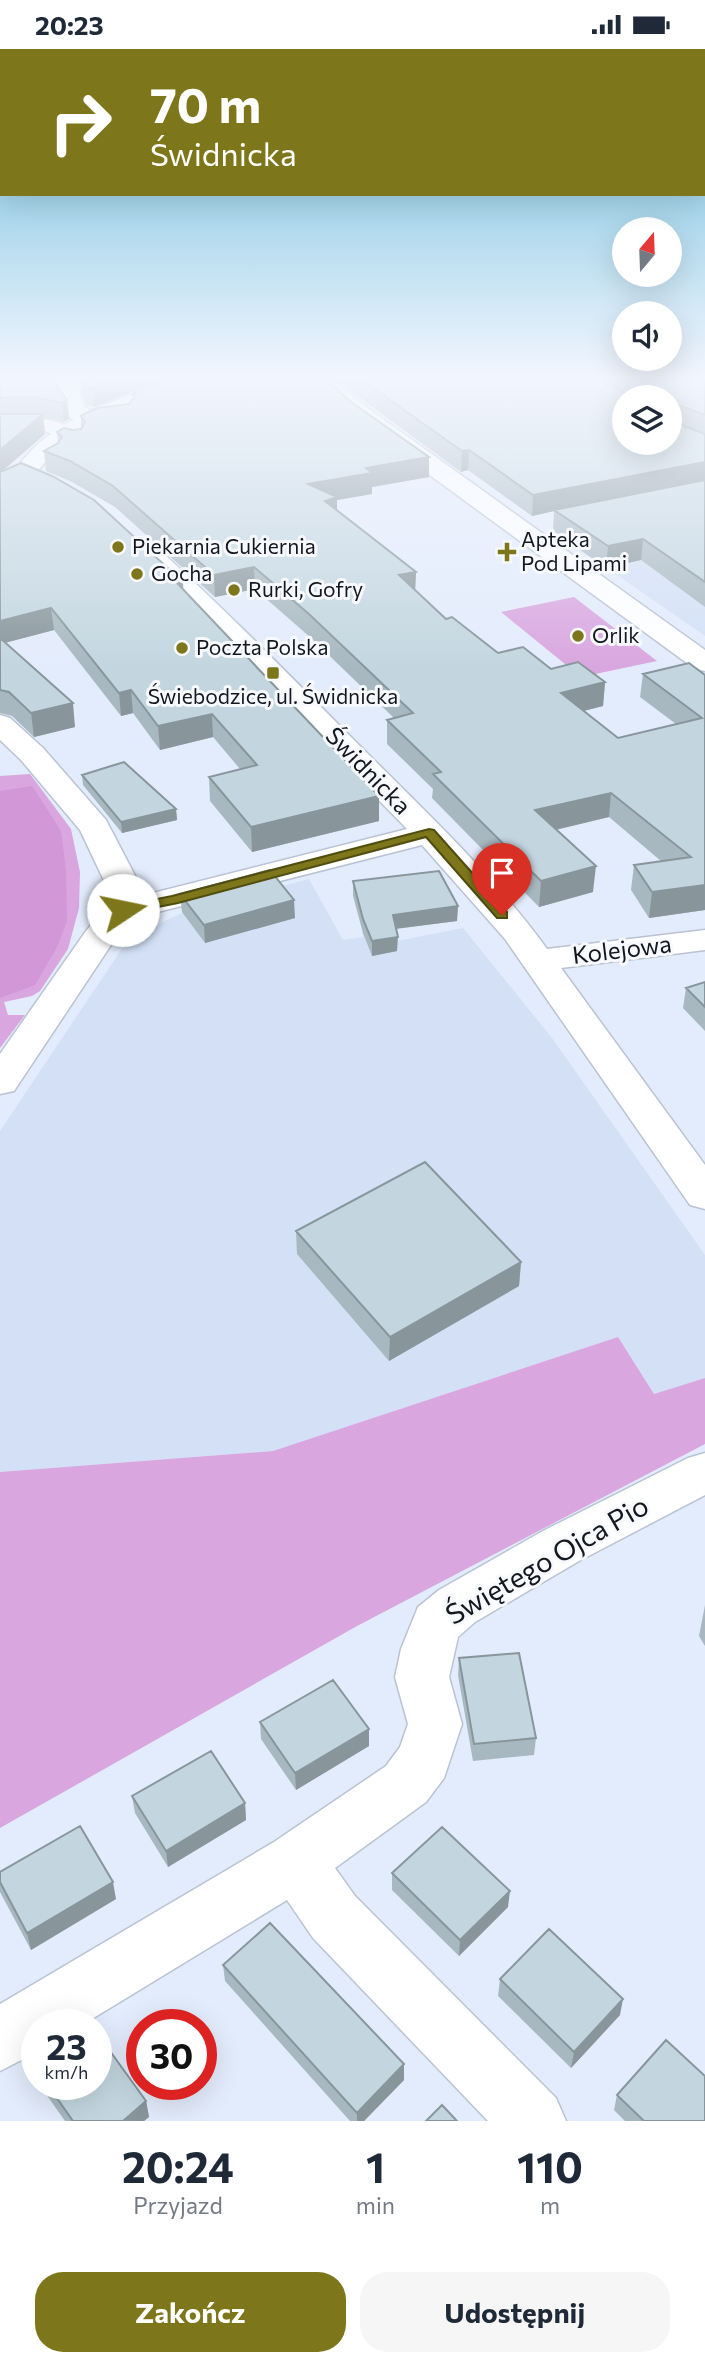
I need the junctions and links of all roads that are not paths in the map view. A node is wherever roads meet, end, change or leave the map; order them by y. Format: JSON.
{"nodes":[{"id":1,"x":445,"y":475,"type":"edge"},
{"id":2,"x":548,"y":523,"type":"dead end"},
{"id":3,"x":519,"y":528,"type":"junction"},
{"id":4,"x":125,"y":532,"type":"edge"},
{"id":5,"x":705,"y":663,"type":"edge"},
{"id":6,"x":0,"y":724,"type":"edge"},
{"id":7,"x":429,"y":833,"type":"junction"},
{"id":8,"x":123,"y":910,"type":"junction"},
{"id":9,"x":705,"y":940,"type":"edge"},
{"id":10,"x":539,"y":960,"type":"junction"},
{"id":11,"x":0,"y":1082,"type":"edge"},
{"id":12,"x":705,"y":1195,"type":"edge"},
{"id":13,"x":705,"y":1472,"type":"edge"},
{"id":14,"x":295,"y":1862,"type":"junction"},
{"id":15,"x":0,"y":2039,"type":"edge"},
{"id":16,"x":533,"y":2121,"type":"edge"}],
"edges":[{"from":1,"to":3,"type":"street"},
{"from":2,"to":3,"type":"street"},
{"from":3,"to":5,"type":"street"},
{"from":4,"to":7,"type":"street","name":"Świdnicka"},
{"from":6,"to":8,"type":"street"},
{"from":7,"to":8,"type":"street"},
{"from":7,"to":10,"type":"street","name":"Świdnicka"},
{"from":8,"to":11,"type":"street"},
{"from":9,"to":10,"type":"street","name":"Kolejowa"},
{"from":10,"to":12,"type":"street","name":"Świdnicka"},
{"from":13,"to":14,"type":"street","name":"Świętego Ojca Pio"},
{"from":14,"to":15,"type":"street","name":"Świętego Ojca Pio"},
{"from":14,"to":16,"type":"street"}]}
